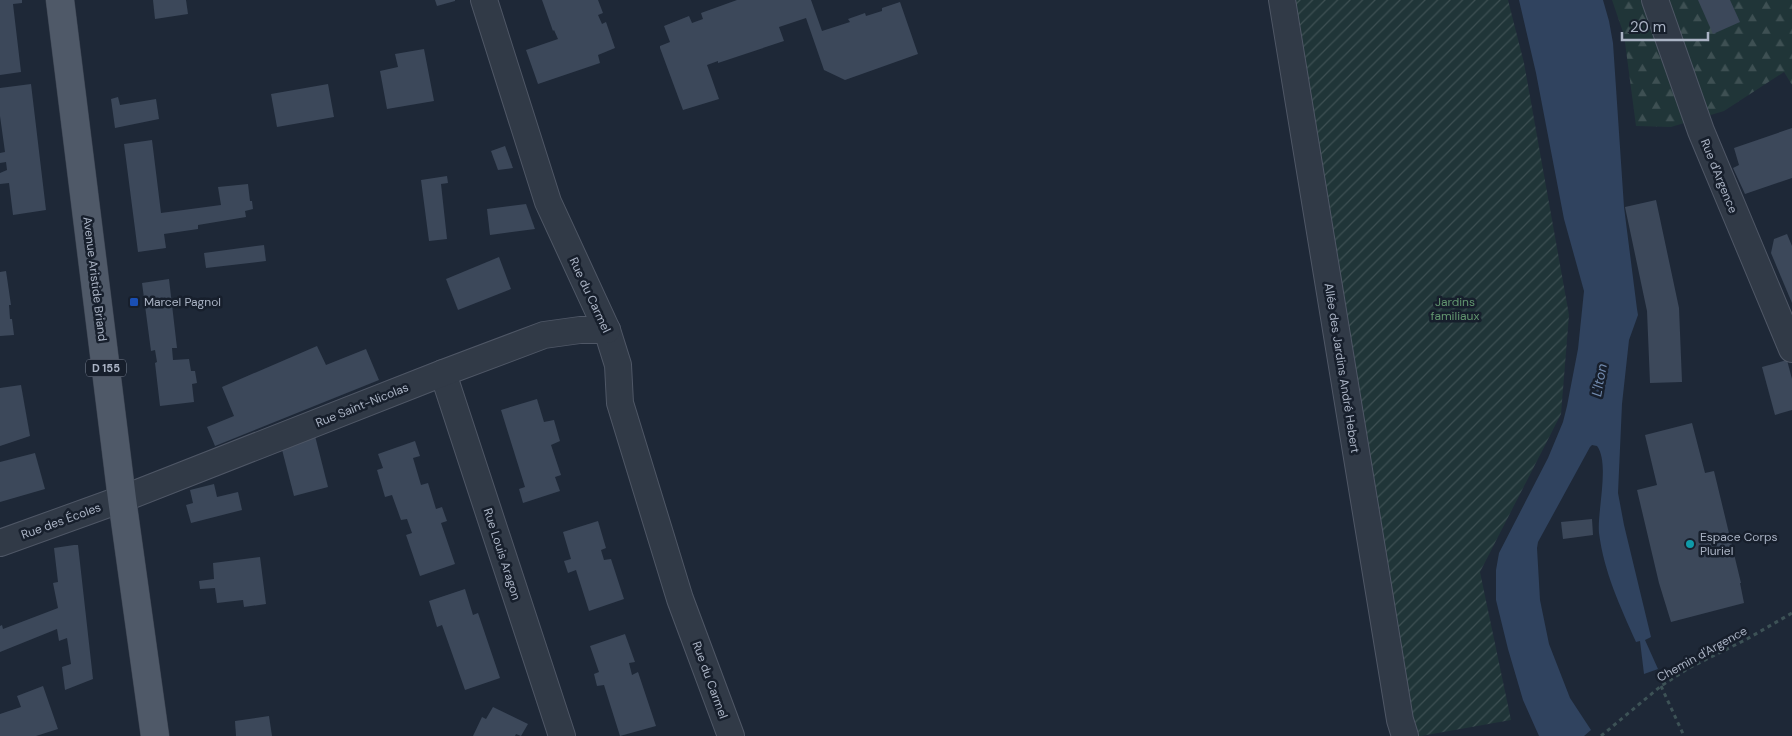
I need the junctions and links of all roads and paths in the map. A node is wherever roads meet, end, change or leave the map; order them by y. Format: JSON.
{"nodes":[{"id":1,"x":60,"y":0,"type":"edge"},
{"id":2,"x":484,"y":0,"type":"edge"},
{"id":3,"x":1282,"y":0,"type":"edge"},
{"id":4,"x":1655,"y":0,"type":"edge"},
{"id":5,"x":607,"y":330,"type":"junction"},
{"id":6,"x":1792,"y":349,"type":"edge"},
{"id":7,"x":442,"y":373,"type":"junction"},
{"id":8,"x":122,"y":499,"type":"junction"},
{"id":9,"x":0,"y":543,"type":"edge"},
{"id":10,"x":1792,"y":613,"type":"edge"},
{"id":11,"x":1661,"y":686,"type":"junction"},
{"id":12,"x":155,"y":736,"type":"edge"},
{"id":13,"x":562,"y":736,"type":"edge"},
{"id":14,"x":731,"y":736,"type":"edge"},
{"id":15,"x":1404,"y":736,"type":"edge"},
{"id":16,"x":1602,"y":736,"type":"edge"},
{"id":17,"x":1684,"y":736,"type":"edge"}],
"edges":[{"from":1,"to":8,"type":"main road","name":"Avenue Aristide Briand","number":"D 155"},
{"from":2,"to":5,"type":"street","name":"Rue du Carmel"},
{"from":3,"to":15,"type":"street","name":"Allée des Jardins André Hebert"},
{"from":4,"to":6,"type":"street","name":"Rue d'Argence"},
{"from":5,"to":7,"type":"street","name":"Rue Saint-Nicolas"},
{"from":5,"to":14,"type":"street","name":"Rue du Carmel"},
{"from":7,"to":8,"type":"street","name":"Rue Saint-Nicolas"},
{"from":7,"to":13,"type":"street","name":"Rue Louis Aragon"},
{"from":8,"to":9,"type":"street","name":"Rue des Écoles"},
{"from":8,"to":12,"type":"main road","name":"Avenue Aristide Briand","number":"D 155"},
{"from":10,"to":11,"type":"path","name":"Chemin d'Argence"},
{"from":11,"to":16,"type":"path","name":"Chemin d'Argence"},
{"from":11,"to":17,"type":"path"}]}
